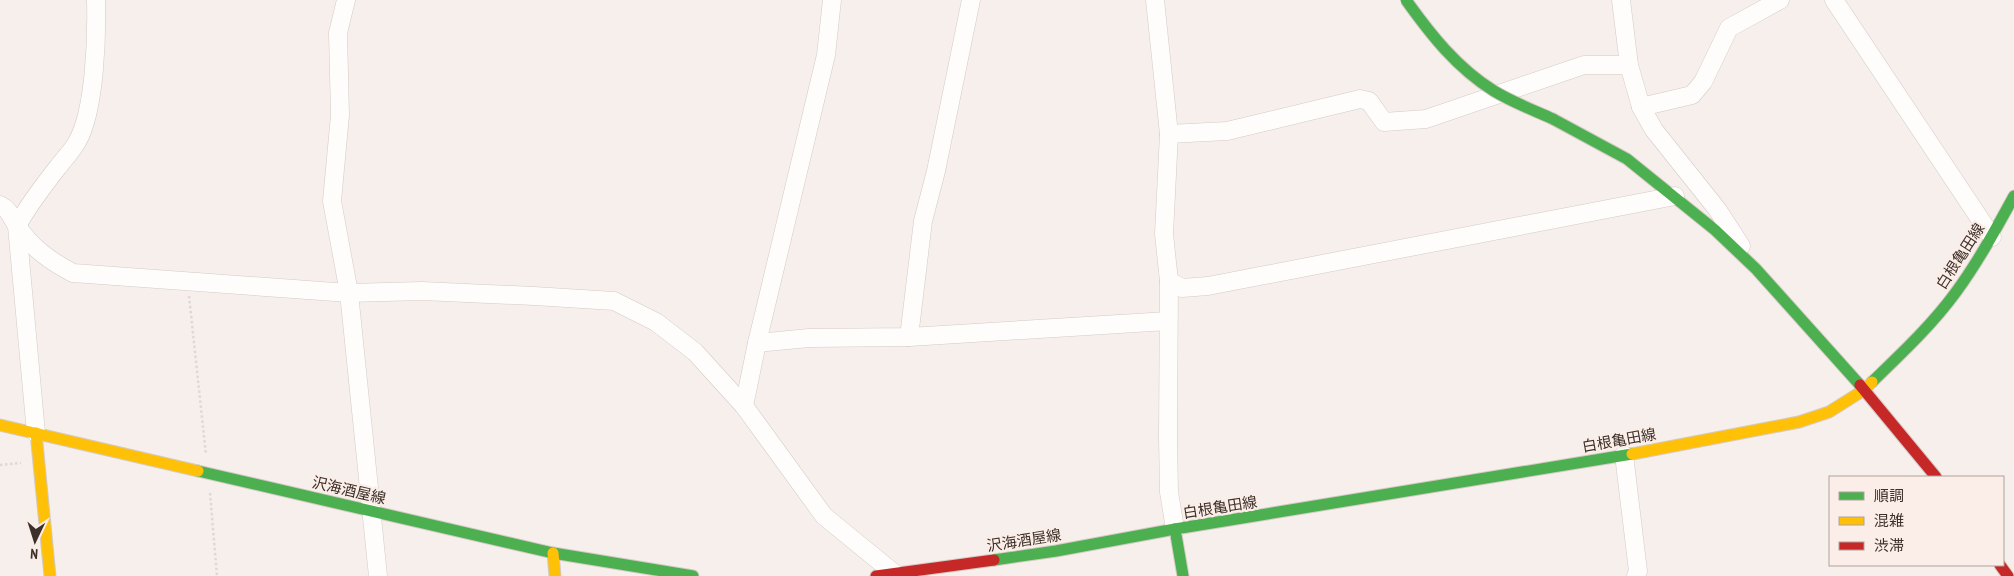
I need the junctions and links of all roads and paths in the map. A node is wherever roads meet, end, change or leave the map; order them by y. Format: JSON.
{"nodes":[{"id":1,"x":96,"y":0,"type":"edge"},
{"id":2,"x":346,"y":0,"type":"edge"},
{"id":3,"x":832,"y":0,"type":"edge"},
{"id":4,"x":971,"y":0,"type":"edge"},
{"id":5,"x":1155,"y":0,"type":"edge"},
{"id":6,"x":1406,"y":0,"type":"edge"},
{"id":7,"x":1621,"y":0,"type":"edge"},
{"id":8,"x":1780,"y":0,"type":"edge"},
{"id":9,"x":1834,"y":0,"type":"edge"},
{"id":10,"x":1629,"y":65,"type":"junction"},
{"id":11,"x":1640,"y":107,"type":"junction"},
{"id":12,"x":1169,"y":134,"type":"junction"},
{"id":13,"x":1675,"y":196,"type":"junction"},
{"id":14,"x":2014,"y":196,"type":"edge"},
{"id":15,"x":0,"y":205,"type":"edge"},
{"id":16,"x":17,"y":226,"type":"junction"},
{"id":17,"x":1992,"y":237,"type":"junction"},
{"id":18,"x":1756,"y":269,"type":"junction"},
{"id":19,"x":1168,"y":281,"type":"junction"},
{"id":20,"x":188,"y":282,"type":"junction"},
{"id":21,"x":349,"y":293,"type":"junction"},
{"id":22,"x":1168,"y":321,"type":"junction"},
{"id":23,"x":909,"y":337,"type":"junction"},
{"id":24,"x":757,"y":343,"type":"junction"},
{"id":25,"x":1864,"y":390,"type":"junction"},
{"id":26,"x":744,"y":406,"type":"junction"},
{"id":27,"x":0,"y":426,"type":"edge"},
{"id":28,"x":36,"y":433,"type":"junction"},
{"id":29,"x":1624,"y":455,"type":"junction"},
{"id":30,"x":208,"y":473,"type":"junction"},
{"id":31,"x":1935,"y":476,"type":"edge"},
{"id":32,"x":372,"y":511,"type":"junction"},
{"id":33,"x":1175,"y":529,"type":"junction"},
{"id":34,"x":553,"y":553,"type":"junction"},
{"id":35,"x":896,"y":574,"type":"junction"},
{"id":36,"x":50,"y":576,"type":"edge"},
{"id":37,"x":217,"y":576,"type":"edge"},
{"id":38,"x":378,"y":576,"type":"edge"},
{"id":39,"x":555,"y":576,"type":"edge"},
{"id":40,"x":693,"y":576,"type":"edge"},
{"id":41,"x":876,"y":576,"type":"edge"},
{"id":42,"x":1183,"y":576,"type":"edge"},
{"id":43,"x":1636,"y":576,"type":"edge"}],
"edges":[{"from":1,"to":16,"type":"street"},
{"from":2,"to":21,"type":"street"},
{"from":3,"to":24,"type":"street"},
{"from":4,"to":23,"type":"street"},
{"from":5,"to":12,"type":"street"},
{"from":6,"to":13,"type":"main road","bridge":true},
{"from":7,"to":10,"type":"street"},
{"from":8,"to":11,"type":"street"},
{"from":9,"to":17,"type":"street"},
{"from":10,"to":11,"type":"street"},
{"from":10,"to":12,"type":"street"},
{"from":11,"to":18,"type":"street"},
{"from":12,"to":19,"type":"street"},
{"from":13,"to":18,"type":"main road"},
{"from":13,"to":19,"type":"street"},
{"from":14,"to":17,"type":"main road","name":"白根亀田線"},
{"from":15,"to":16,"type":"street"},
{"from":16,"to":20,"type":"street"},
{"from":16,"to":28,"type":"street"},
{"from":17,"to":25,"type":"main road","name":"白根亀田線"},
{"from":18,"to":25,"type":"main road"},
{"from":19,"to":22,"type":"street"},
{"from":20,"to":21,"type":"street"},
{"from":20,"to":30,"type":"path"},
{"from":21,"to":26,"type":"street"},
{"from":21,"to":32,"type":"street"},
{"from":22,"to":23,"type":"street"},
{"from":22,"to":33,"type":"street"},
{"from":23,"to":24,"type":"street"},
{"from":24,"to":26,"type":"street"},
{"from":25,"to":29,"type":"main road","name":"白根亀田線"},
{"from":25,"to":31,"type":"main road"},
{"from":26,"to":35,"type":"street"},
{"from":27,"to":28,"type":"main road","name":"沢海酒屋線"},
{"from":28,"to":30,"type":"main road","name":"沢海酒屋線"},
{"from":28,"to":36,"type":"main road"},
{"from":29,"to":33,"type":"main road","name":"白根亀田線"},
{"from":29,"to":43,"type":"street"},
{"from":30,"to":32,"type":"main road","name":"沢海酒屋線"},
{"from":30,"to":37,"type":"path"},
{"from":32,"to":34,"type":"main road","name":"沢海酒屋線"},
{"from":32,"to":38,"type":"street"},
{"from":33,"to":35,"type":"main road","name":"沢海酒屋線"},
{"from":33,"to":42,"type":"main road","name":"白根亀田線"},
{"from":34,"to":39,"type":"main road"},
{"from":34,"to":40,"type":"main road","name":"沢海酒屋線"},
{"from":35,"to":41,"type":"main road","name":"沢海酒屋線"}]}
